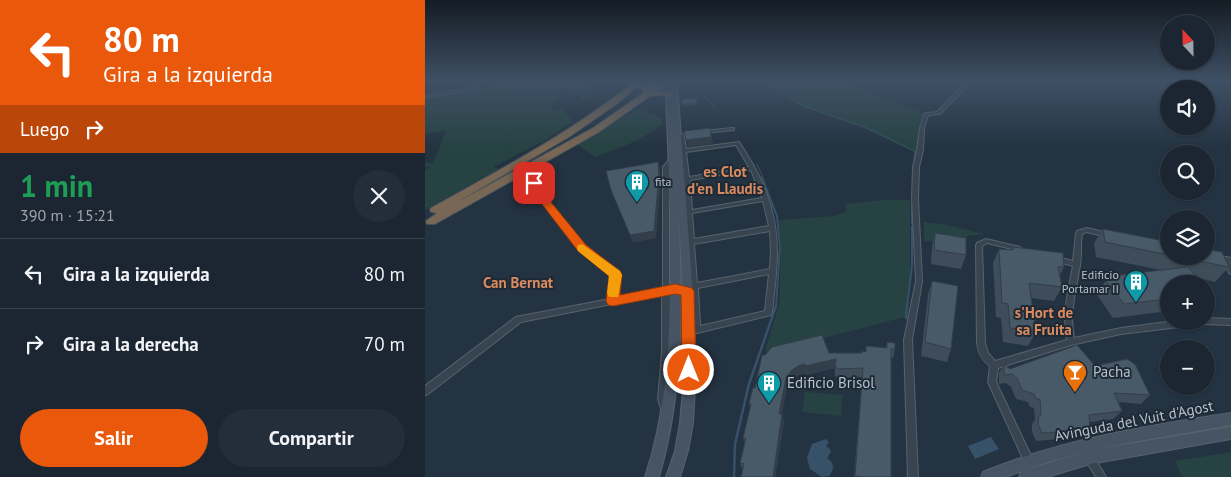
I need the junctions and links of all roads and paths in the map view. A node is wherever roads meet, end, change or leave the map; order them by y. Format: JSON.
{"nodes":[{"id":1,"x":615,"y":104,"type":"edge"},
{"id":2,"x":626,"y":104,"type":"edge"},
{"id":3,"x":669,"y":104,"type":"edge"},
{"id":4,"x":677,"y":104,"type":"edge"},
{"id":5,"x":947,"y":104,"type":"edge"},
{"id":6,"x":732,"y":128,"type":"dead end"},
{"id":7,"x":680,"y":135,"type":"junction"},
{"id":8,"x":684,"y":151,"type":"junction"},
{"id":9,"x":753,"y":168,"type":"junction"},
{"id":10,"x":536,"y":170,"type":"dead end"},
{"id":11,"x":687,"y":179,"type":"junction"},
{"id":12,"x":766,"y":199,"type":"junction"},
{"id":13,"x":689,"y":212,"type":"junction"},
{"id":14,"x":426,"y":220,"type":"edge"},
{"id":15,"x":772,"y":228,"type":"junction"},
{"id":16,"x":1112,"y":236,"type":"edge"},
{"id":17,"x":691,"y":242,"type":"junction"},
{"id":18,"x":1026,"y":250,"type":"edge"},
{"id":19,"x":1051,"y":257,"type":"edge"},
{"id":20,"x":1215,"y":257,"type":"edge"},
{"id":21,"x":1228,"y":259,"type":"edge"},
{"id":22,"x":1077,"y":265,"type":"junction"},
{"id":23,"x":772,"y":270,"type":"junction"},
{"id":24,"x":1231,"y":271,"type":"edge"},
{"id":25,"x":691,"y":289,"type":"junction"},
{"id":26,"x":670,"y":290,"type":"junction"},
{"id":27,"x":613,"y":301,"type":"junction"},
{"id":28,"x":1215,"y":321,"type":"edge"},
{"id":29,"x":1231,"y":322,"type":"edge"},
{"id":30,"x":1160,"y":326,"type":"edge"},
{"id":31,"x":693,"y":331,"type":"junction"},
{"id":32,"x":1071,"y":342,"type":"junction"},
{"id":33,"x":994,"y":365,"type":"junction"},
{"id":34,"x":425,"y":391,"type":"edge"},
{"id":35,"x":1231,"y":419,"type":"edge"},
{"id":36,"x":1231,"y":433,"type":"edge"},
{"id":37,"x":1065,"y":449,"type":"junction"},
{"id":38,"x":1121,"y":452,"type":"joint"},
{"id":39,"x":1090,"y":457,"type":"junction"},
{"id":40,"x":1028,"y":460,"type":"junction"},
{"id":41,"x":679,"y":462,"type":"junction"},
{"id":42,"x":652,"y":477,"type":"edge"},
{"id":43,"x":673,"y":477,"type":"edge"},
{"id":44,"x":678,"y":477,"type":"edge"},
{"id":45,"x":913,"y":477,"type":"edge"},
{"id":46,"x":988,"y":477,"type":"edge"},
{"id":47,"x":1026,"y":477,"type":"edge"},
{"id":48,"x":1101,"y":477,"type":"edge"}],
"edges":[{"from":1,"to":14,"type":"highway"},
{"from":2,"to":14,"type":"highway"},
{"from":3,"to":26,"type":"main road"},
{"from":4,"to":7,"type":"main road"},
{"from":5,"to":45,"type":"street"},
{"from":6,"to":7,"type":"street"},
{"from":7,"to":8,"type":"street"},
{"from":7,"to":25,"type":"main road"},
{"from":8,"to":9,"type":"street"},
{"from":8,"to":11,"type":"street"},
{"from":9,"to":11,"type":"street"},
{"from":9,"to":12,"type":"street"},
{"from":10,"to":27,"type":"street"},
{"from":11,"to":13,"type":"street"},
{"from":12,"to":13,"type":"street"},
{"from":12,"to":15,"type":"street"},
{"from":13,"to":17,"type":"street"},
{"from":15,"to":17,"type":"street"},
{"from":15,"to":23,"type":"street"},
{"from":16,"to":22,"type":"street"},
{"from":17,"to":25,"type":"street"},
{"from":18,"to":33,"type":"street"},
{"from":19,"to":22,"type":"street"},
{"from":20,"to":21,"type":"street"},
{"from":21,"to":24,"type":"street"},
{"from":22,"to":32,"type":"street"},
{"from":23,"to":25,"type":"street"},
{"from":23,"to":31,"type":"street"},
{"from":25,"to":26,"type":"street"},
{"from":25,"to":31,"type":"main road"},
{"from":26,"to":27,"type":"street"},
{"from":26,"to":42,"type":"main road"},
{"from":27,"to":34,"type":"street"},
{"from":28,"to":29,"type":"street"},
{"from":30,"to":32,"type":"street"},
{"from":31,"to":41,"type":"main road"},
{"from":32,"to":33,"type":"street"},
{"from":33,"to":40,"type":"street"},
{"from":35,"to":37,"type":"main road","name":"Avinguda del Vuit d'Agost"},
{"from":36,"to":38,"type":"main road"},
{"from":37,"to":39,"type":"street"},
{"from":37,"to":40,"type":"main road","name":"Avinguda del Vuit d'Agost"},
{"from":38,"to":39,"type":"main road"},
{"from":39,"to":47,"type":"main road","name":"Avinguda del Vuit d'Agost"},
{"from":39,"to":48,"type":"street"},
{"from":40,"to":46,"type":"main road","name":"Avinguda del Vuit d'Agost"},
{"from":41,"to":43,"type":"main road"},
{"from":41,"to":44,"type":"street"}]}
